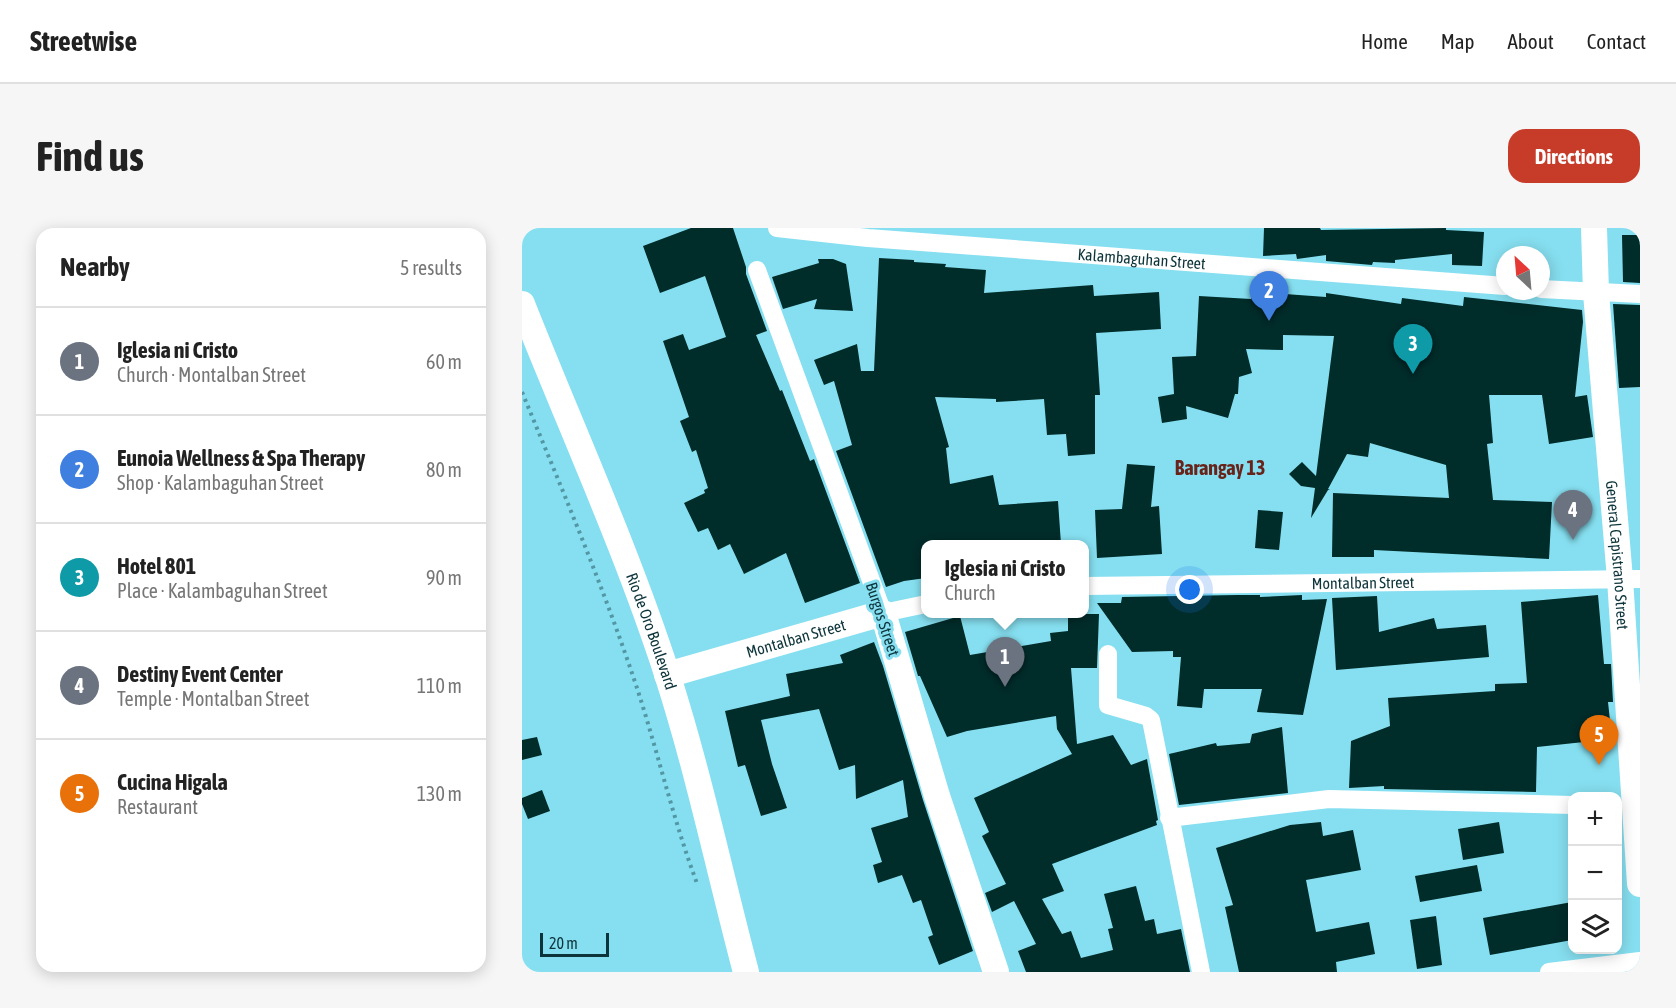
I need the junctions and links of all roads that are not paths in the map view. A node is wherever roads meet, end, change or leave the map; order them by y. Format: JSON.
{"nodes":[{"id":1,"x":777,"y":228,"type":"edge"},
{"id":2,"x":1594,"y":228,"type":"edge"},
{"id":3,"x":758,"y":270,"type":"dead end"},
{"id":4,"x":1496,"y":285,"type":"edge"},
{"id":5,"x":1550,"y":290,"type":"edge"},
{"id":6,"x":1596,"y":293,"type":"junction"},
{"id":7,"x":1640,"y":294,"type":"edge"},
{"id":8,"x":522,"y":304,"type":"edge"},
{"id":9,"x":1630,"y":579,"type":"edge"},
{"id":10,"x":1089,"y":586,"type":"edge"},
{"id":11,"x":921,"y":605,"type":"edge"},
{"id":12,"x":883,"y":613,"type":"junction"},
{"id":13,"x":1108,"y":654,"type":"dead end"},
{"id":14,"x":667,"y":675,"type":"junction"},
{"id":15,"x":1568,"y":805,"type":"edge"},
{"id":16,"x":1626,"y":806,"type":"edge"},
{"id":17,"x":1169,"y":818,"type":"junction"},
{"id":18,"x":1640,"y":884,"type":"edge"},
{"id":19,"x":1640,"y":961,"type":"edge"},
{"id":20,"x":746,"y":972,"type":"edge"},
{"id":21,"x":996,"y":972,"type":"edge"},
{"id":22,"x":1201,"y":972,"type":"edge"},
{"id":23,"x":1549,"y":972,"type":"edge"}],
"edges":[{"from":1,"to":4,"type":"street","name":"Kalambaguhan Street"},
{"from":2,"to":6,"type":"main road","name":"General Capistrano Street"},
{"from":3,"to":12,"type":"street","name":"Burgos Street"},
{"from":5,"to":6,"type":"street"},
{"from":6,"to":7,"type":"street"},
{"from":6,"to":9,"type":"main road","name":"General Capistrano Street"},
{"from":8,"to":14,"type":"main road","name":"Rio de Oro Boulevard"},
{"from":9,"to":10,"type":"street","name":"Montalban Street"},
{"from":9,"to":16,"type":"main road","name":"General Capistrano Street"},
{"from":11,"to":12,"type":"street","name":"Montalban Street"},
{"from":12,"to":14,"type":"main road","name":"Montalban Street"},
{"from":12,"to":21,"type":"main road","name":"Burgos Street"},
{"from":13,"to":17,"type":"street"},
{"from":14,"to":20,"type":"main road","name":"Rio de Oro Boulevard"},
{"from":15,"to":17,"type":"street"},
{"from":16,"to":18,"type":"main road","name":"General Capistrano Street"},
{"from":17,"to":22,"type":"street"},
{"from":19,"to":23,"type":"street"}]}
